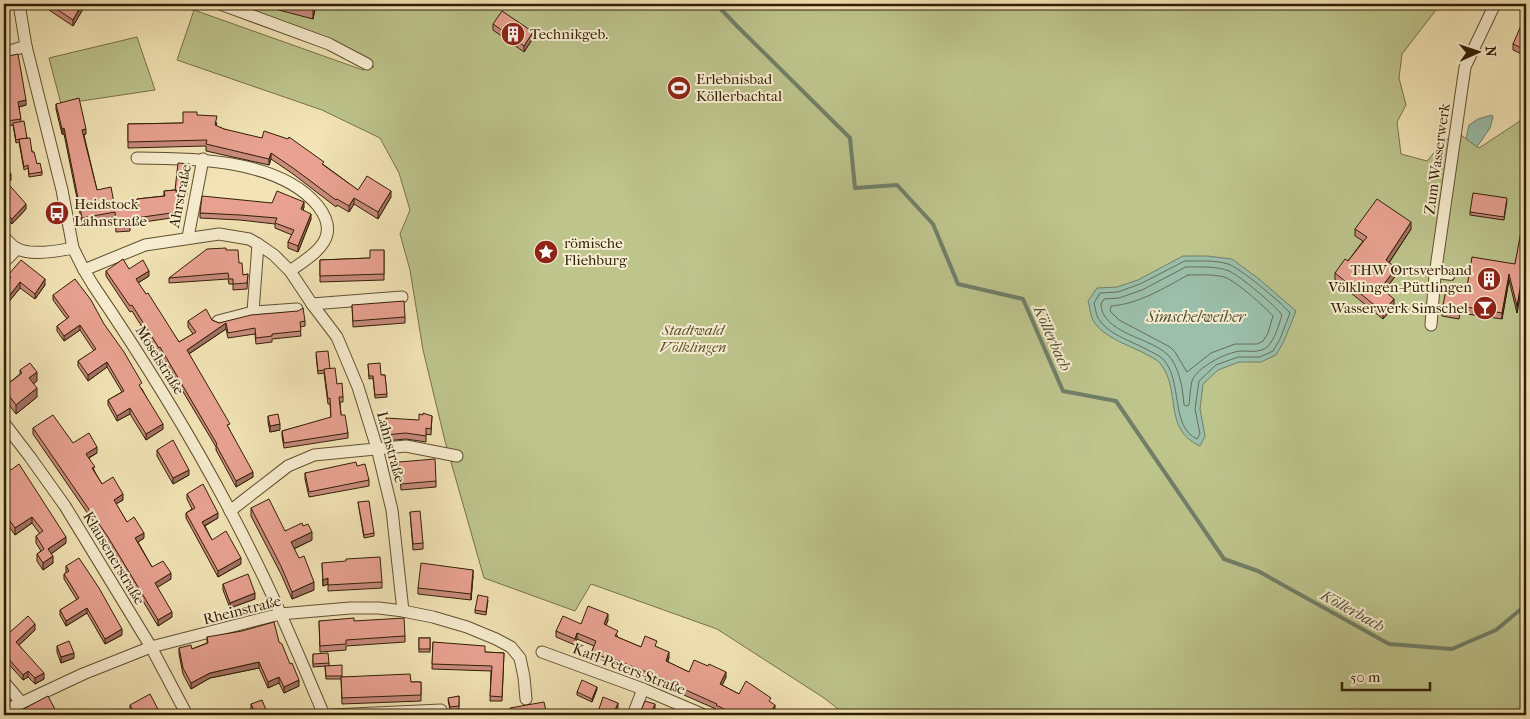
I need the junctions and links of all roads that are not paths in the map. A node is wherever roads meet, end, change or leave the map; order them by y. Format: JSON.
{"nodes":[{"id":1,"x":19,"y":4,"type":"edge"},
{"id":2,"x":220,"y":4,"type":"edge"},
{"id":3,"x":1495,"y":4,"type":"edge"},
{"id":4,"x":26,"y":46,"type":"junction"},
{"id":5,"x":4,"y":52,"type":"edge"},
{"id":6,"x":367,"y":64,"type":"dead end"},
{"id":7,"x":137,"y":158,"type":"dead end"},
{"id":8,"x":203,"y":160,"type":"junction"},
{"id":9,"x":4,"y":237,"type":"edge"},
{"id":10,"x":188,"y":238,"type":"junction"},
{"id":11,"x":258,"y":244,"type":"junction"},
{"id":12,"x":73,"y":248,"type":"junction"},
{"id":13,"x":17,"y":249,"type":"junction"},
{"id":14,"x":4,"y":262,"type":"edge"},
{"id":15,"x":84,"y":270,"type":"junction"},
{"id":16,"x":290,"y":271,"type":"junction"},
{"id":17,"x":1435,"y":275,"type":"junction"},
{"id":18,"x":1450,"y":277,"type":"dead end"},
{"id":19,"x":402,"y":297,"type":"dead end"},
{"id":20,"x":312,"y":304,"type":"junction"},
{"id":21,"x":297,"y":309,"type":"edge"},
{"id":22,"x":253,"y":312,"type":"junction"},
{"id":23,"x":218,"y":321,"type":"edge"},
{"id":24,"x":1431,"y":324,"type":"dead end"},
{"id":25,"x":4,"y":423,"type":"edge"},
{"id":26,"x":377,"y":448,"type":"junction"},
{"id":27,"x":457,"y":456,"type":"dead end"},
{"id":28,"x":230,"y":511,"type":"junction"},
{"id":29,"x":403,"y":611,"type":"junction"},
{"id":30,"x":280,"y":614,"type":"junction"},
{"id":31,"x":151,"y":648,"type":"junction"},
{"id":32,"x":542,"y":652,"type":"dead end"},
{"id":33,"x":4,"y":682,"type":"edge"},
{"id":34,"x":642,"y":689,"type":"junction"},
{"id":35,"x":526,"y":700,"type":"dead end"},
{"id":36,"x":22,"y":702,"type":"junction"},
{"id":37,"x":441,"y":710,"type":"dead end"},
{"id":38,"x":4,"y":711,"type":"edge"},
{"id":39,"x":187,"y":715,"type":"edge"},
{"id":40,"x":324,"y":715,"type":"edge"},
{"id":41,"x":331,"y":715,"type":"edge"},
{"id":42,"x":633,"y":715,"type":"edge"},
{"id":43,"x":704,"y":715,"type":"edge"}],
"edges":[{"from":1,"to":4,"type":"street","name":"Moselstraße"},
{"from":2,"to":6,"type":"street"},
{"from":3,"to":17,"type":"street","name":"Zum Wasserwerk"},
{"from":4,"to":5,"type":"street"},
{"from":4,"to":12,"type":"street","name":"Moselstraße"},
{"from":7,"to":8,"type":"street","name":"Ahrstraße"},
{"from":8,"to":10,"type":"street","name":"Ahrstraße"},
{"from":8,"to":16,"type":"street","name":"Ahrstraße"},
{"from":9,"to":13,"type":"street"},
{"from":10,"to":11,"type":"street","name":"Lahnstraße"},
{"from":10,"to":15,"type":"street","name":"Lahnstraße"},
{"from":11,"to":16,"type":"street","name":"Lahnstraße"},
{"from":11,"to":22,"type":"street"},
{"from":12,"to":13,"type":"street"},
{"from":12,"to":15,"type":"street","name":"Moselstraße"},
{"from":13,"to":14,"type":"street"},
{"from":15,"to":28,"type":"street","name":"Moselstraße"},
{"from":16,"to":20,"type":"street","name":"Lahnstraße"},
{"from":17,"to":18,"type":"lane"},
{"from":17,"to":24,"type":"street","name":"Zum Wasserwerk"},
{"from":19,"to":20,"type":"street"},
{"from":20,"to":26,"type":"street","name":"Lahnstraße"},
{"from":21,"to":22,"type":"street"},
{"from":22,"to":23,"type":"street"},
{"from":25,"to":31,"type":"street","name":"Klausenerstraße"},
{"from":26,"to":27,"type":"street"},
{"from":26,"to":28,"type":"street"},
{"from":26,"to":29,"type":"street","name":"Lahnstraße"},
{"from":28,"to":30,"type":"street","name":"Moselstraße"},
{"from":29,"to":30,"type":"street","name":"Rheinstraße"},
{"from":29,"to":35,"type":"street","name":"Rheinstraße"},
{"from":30,"to":31,"type":"street","name":"Rheinstraße"},
{"from":30,"to":40,"type":"street","name":"Moselstraße"},
{"from":31,"to":36,"type":"street","name":"Rheinstraße"},
{"from":31,"to":39,"type":"street","name":"Klausenerstraße"},
{"from":32,"to":34,"type":"street","name":"Karl-Peters-Straße"},
{"from":33,"to":36,"type":"street"},
{"from":34,"to":42,"type":"street"},
{"from":34,"to":43,"type":"street","name":"Karl-Peters-Straße"},
{"from":36,"to":38,"type":"street","name":"Rheinstraße"},
{"from":37,"to":41,"type":"street"}]}
